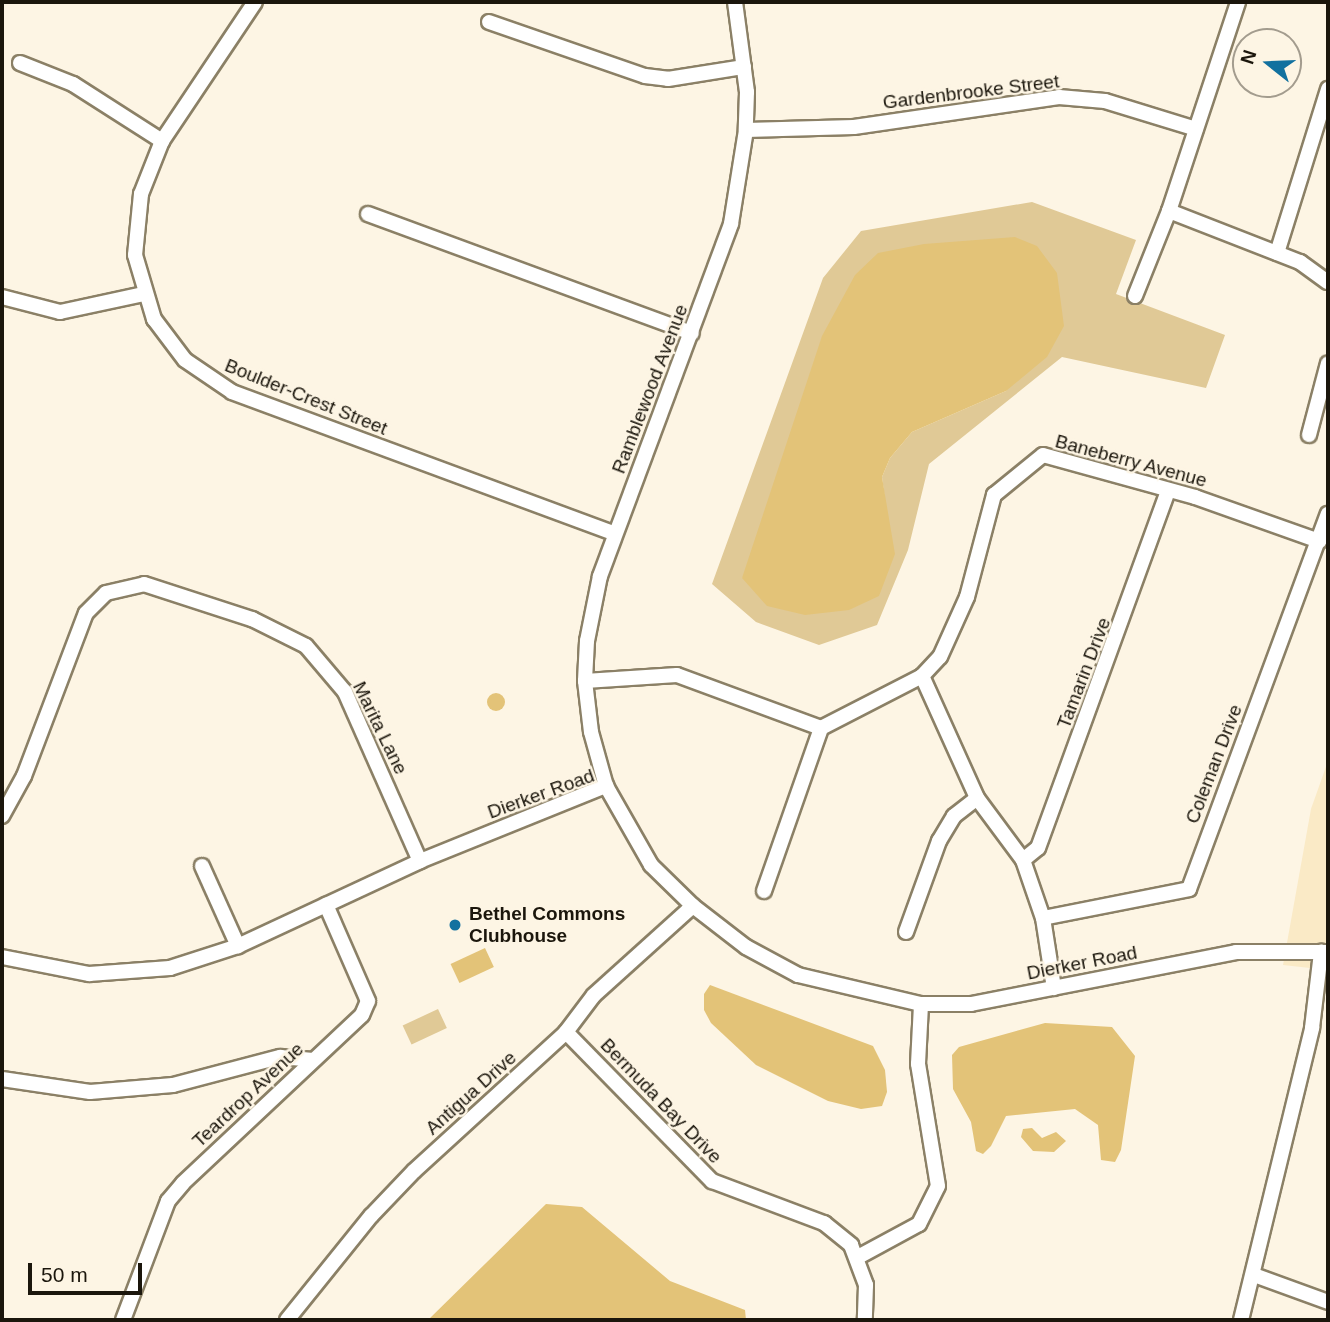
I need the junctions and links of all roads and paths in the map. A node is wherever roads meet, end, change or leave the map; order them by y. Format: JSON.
{"nodes":[{"id":1,"x":255,"y":2,"type":"edge"},
{"id":2,"x":735,"y":2,"type":"edge"},
{"id":3,"x":1237,"y":2,"type":"edge"},
{"id":4,"x":489,"y":22,"type":"dead end"},
{"id":5,"x":20,"y":63,"type":"dead end"},
{"id":6,"x":744,"y":67,"type":"junction"},
{"id":7,"x":1328,"y":89,"type":"edge"},
{"id":8,"x":1196,"y":129,"type":"junction"},
{"id":9,"x":746,"y":130,"type":"junction"},
{"id":10,"x":162,"y":141,"type":"junction"},
{"id":11,"x":1169,"y":211,"type":"junction"},
{"id":12,"x":368,"y":214,"type":"dead end"},
{"id":13,"x":1278,"y":253,"type":"junction"},
{"id":14,"x":1328,"y":282,"type":"edge"},
{"id":15,"x":143,"y":294,"type":"junction"},
{"id":16,"x":1135,"y":296,"type":"dead end"},
{"id":17,"x":2,"y":297,"type":"edge"},
{"id":18,"x":692,"y":333,"type":"junction"},
{"id":19,"x":1328,"y":363,"type":"edge"},
{"id":20,"x":1309,"y":435,"type":"dead end"},
{"id":21,"x":1167,"y":493,"type":"junction"},
{"id":22,"x":1328,"y":514,"type":"edge"},
{"id":23,"x":615,"y":534,"type":"junction"},
{"id":24,"x":1319,"y":541,"type":"junction"},
{"id":25,"x":922,"y":676,"type":"junction"},
{"id":26,"x":585,"y":681,"type":"junction"},
{"id":27,"x":821,"y":728,"type":"junction"},
{"id":28,"x":606,"y":786,"type":"junction"},
{"id":29,"x":977,"y":798,"type":"junction"},
{"id":30,"x":2,"y":816,"type":"edge"},
{"id":31,"x":1023,"y":860,"type":"junction"},
{"id":32,"x":420,"y":861,"type":"junction"},
{"id":33,"x":202,"y":866,"type":"dead end"},
{"id":34,"x":764,"y":891,"type":"dead end"},
{"id":35,"x":326,"y":905,"type":"junction"},
{"id":36,"x":693,"y":906,"type":"junction"},
{"id":37,"x":1043,"y":918,"type":"junction"},
{"id":38,"x":906,"y":932,"type":"dead end"},
{"id":39,"x":238,"y":946,"type":"junction"},
{"id":40,"x":1325,"y":952,"type":"edge"},
{"id":41,"x":2,"y":957,"type":"edge"},
{"id":42,"x":1054,"y":988,"type":"junction"},
{"id":43,"x":921,"y":1004,"type":"junction"},
{"id":44,"x":566,"y":1032,"type":"junction"},
{"id":45,"x":313,"y":1060,"type":"junction"},
{"id":46,"x":2,"y":1079,"type":"edge"},
{"id":47,"x":858,"y":1257,"type":"junction"},
{"id":48,"x":1254,"y":1275,"type":"junction"},
{"id":49,"x":1328,"y":1302,"type":"edge"},
{"id":50,"x":123,"y":1320,"type":"edge"},
{"id":51,"x":287,"y":1320,"type":"edge"},
{"id":52,"x":865,"y":1320,"type":"edge"},
{"id":53,"x":1241,"y":1320,"type":"edge"}],
"edges":[{"from":1,"to":10,"type":"street","name":"Boulder-Crest Street"},
{"from":2,"to":6,"type":"street","name":"Ramblewood Avenue"},
{"from":3,"to":8,"type":"street"},
{"from":4,"to":6,"type":"street"},
{"from":5,"to":10,"type":"street"},
{"from":6,"to":9,"type":"street","name":"Ramblewood Avenue"},
{"from":7,"to":13,"type":"street"},
{"from":8,"to":9,"type":"street","name":"Gardenbrooke Street"},
{"from":8,"to":11,"type":"street"},
{"from":9,"to":18,"type":"street","name":"Ramblewood Avenue"},
{"from":10,"to":15,"type":"street","name":"Boulder-Crest Street"},
{"from":11,"to":13,"type":"street"},
{"from":11,"to":16,"type":"street"},
{"from":12,"to":18,"type":"street"},
{"from":13,"to":14,"type":"street"},
{"from":15,"to":17,"type":"street"},
{"from":15,"to":23,"type":"street","name":"Boulder-Crest Street"},
{"from":18,"to":23,"type":"street","name":"Ramblewood Avenue"},
{"from":19,"to":20,"type":"street"},
{"from":21,"to":24,"type":"street","name":"Baneberry Avenue"},
{"from":21,"to":25,"type":"street","name":"Baneberry Avenue"},
{"from":21,"to":31,"type":"street","name":"Tamarin Drive"},
{"from":22,"to":24,"type":"street","name":"Coleman Drive"},
{"from":23,"to":26,"type":"street","name":"Ramblewood Avenue"},
{"from":24,"to":37,"type":"street","name":"Coleman Drive"},
{"from":25,"to":27,"type":"street","name":"Baneberry Avenue"},
{"from":25,"to":29,"type":"street"},
{"from":26,"to":27,"type":"street"},
{"from":26,"to":28,"type":"street","name":"Ramblewood Avenue"},
{"from":27,"to":34,"type":"street"},
{"from":28,"to":32,"type":"street","name":"Dierker Road"},
{"from":28,"to":36,"type":"street","name":"Dierker Road"},
{"from":29,"to":31,"type":"street"},
{"from":29,"to":38,"type":"street"},
{"from":30,"to":32,"type":"street","name":"Marita Lane"},
{"from":31,"to":37,"type":"street"},
{"from":32,"to":35,"type":"street","name":"Dierker Road"},
{"from":33,"to":39,"type":"street"},
{"from":35,"to":39,"type":"street","name":"Dierker Road"},
{"from":35,"to":45,"type":"street","name":"Teardrop Avenue"},
{"from":36,"to":43,"type":"street","name":"Dierker Road"},
{"from":36,"to":44,"type":"street","name":"Antigua Drive"},
{"from":37,"to":42,"type":"street"},
{"from":39,"to":41,"type":"street","name":"Dierker Road"},
{"from":40,"to":42,"type":"street","name":"Dierker Road"},
{"from":40,"to":48,"type":"street"},
{"from":42,"to":43,"type":"street","name":"Dierker Road"},
{"from":43,"to":47,"type":"street"},
{"from":44,"to":47,"type":"street","name":"Bermuda Bay Drive"},
{"from":44,"to":51,"type":"street","name":"Antigua Drive"},
{"from":45,"to":46,"type":"street"},
{"from":45,"to":50,"type":"street","name":"Teardrop Avenue"},
{"from":47,"to":52,"type":"street"},
{"from":48,"to":49,"type":"street"},
{"from":48,"to":53,"type":"street"}]}
